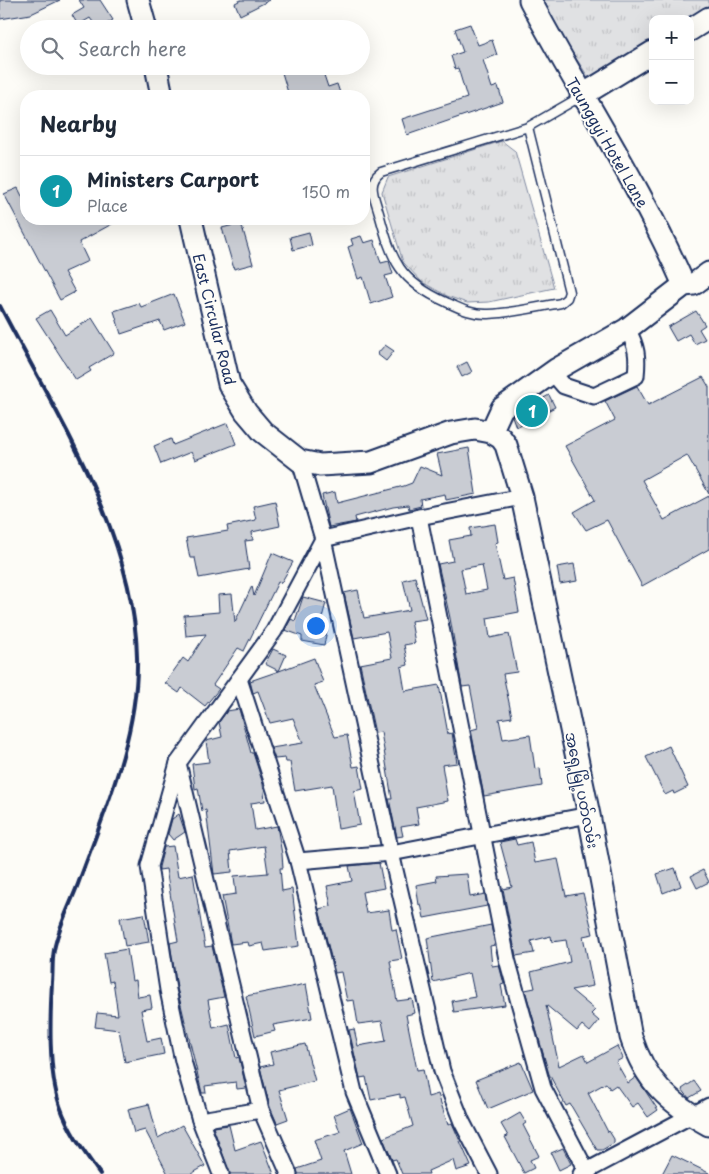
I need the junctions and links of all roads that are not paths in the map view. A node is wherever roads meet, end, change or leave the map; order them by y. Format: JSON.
{"nodes":[{"id":1,"x":138,"y":0,"type":"edge"},
{"id":2,"x":530,"y":0,"type":"edge"},
{"id":3,"x":709,"y":18,"type":"edge"},
{"id":4,"x":144,"y":20,"type":"edge"},
{"id":5,"x":694,"y":27,"type":"edge"},
{"id":6,"x":649,"y":54,"type":"edge"},
{"id":7,"x":158,"y":75,"type":"edge"},
{"id":8,"x":161,"y":90,"type":"edge"},
{"id":9,"x":582,"y":96,"type":"junction"},
{"id":10,"x":528,"y":127,"type":"junction"},
{"id":11,"x":192,"y":225,"type":"edge"},
{"id":12,"x":699,"y":283,"type":"edge"},
{"id":13,"x":627,"y":329,"type":"junction"},
{"id":14,"x":552,"y":372,"type":"junction"},
{"id":15,"x":492,"y":432,"type":"junction"},
{"id":16,"x":300,"y":461,"type":"junction"},
{"id":17,"x":522,"y":497,"type":"junction"},
{"id":18,"x":419,"y":517,"type":"junction"},
{"id":19,"x":323,"y":539,"type":"junction"},
{"id":20,"x":239,"y":679,"type":"junction"},
{"id":21,"x":178,"y":763,"type":"junction"},
{"id":22,"x":589,"y":815,"type":"junction"},
{"id":23,"x":483,"y":835,"type":"junction"},
{"id":24,"x":391,"y":852,"type":"junction"},
{"id":25,"x":298,"y":861,"type":"junction"},
{"id":26,"x":261,"y":1110,"type":"junction"},
{"id":27,"x":703,"y":1115,"type":"edge"},
{"id":28,"x":200,"y":1120,"type":"junction"},
{"id":29,"x":585,"y":1173,"type":"edge"},
{"id":30,"x":221,"y":1174,"type":"edge"},
{"id":31,"x":289,"y":1174,"type":"edge"},
{"id":32,"x":388,"y":1174,"type":"edge"},
{"id":33,"x":489,"y":1174,"type":"edge"}],
"edges":[{"from":1,"to":4,"type":"street"},
{"from":2,"to":9,"type":"street","name":"Taunggyi Hotel Lane"},
{"from":3,"to":5,"type":"street"},
{"from":6,"to":9,"type":"street"},
{"from":7,"to":8,"type":"street"},
{"from":9,"to":10,"type":"lane"},
{"from":9,"to":12,"type":"street","name":"Taunggyi Hotel Lane"},
{"from":10,"to":10,"type":"lane"},
{"from":11,"to":16,"type":"street","name":"East Circular Road"},
{"from":12,"to":13,"type":"street"},
{"from":13,"to":14,"type":"street"},
{"from":13,"to":14,"type":"street"},
{"from":14,"to":15,"type":"street"},
{"from":15,"to":16,"type":"street","name":"East Circular Road"},
{"from":15,"to":17,"type":"street","name":"အရှေ့မြို့ပတ်လမ်း"},
{"from":16,"to":19,"type":"street"},
{"from":17,"to":18,"type":"street"},
{"from":17,"to":22,"type":"street","name":"အရှေ့မြို့ပတ်လမ်း"},
{"from":18,"to":19,"type":"street"},
{"from":18,"to":23,"type":"street"},
{"from":19,"to":20,"type":"street"},
{"from":19,"to":24,"type":"street"},
{"from":20,"to":21,"type":"street"},
{"from":20,"to":25,"type":"street"},
{"from":21,"to":26,"type":"street"},
{"from":21,"to":28,"type":"street"},
{"from":22,"to":23,"type":"street"},
{"from":22,"to":27,"type":"street","name":"အရှေ့မြို့ပတ်လမ်း"},
{"from":23,"to":24,"type":"street"},
{"from":23,"to":29,"type":"street"},
{"from":24,"to":25,"type":"street"},
{"from":24,"to":33,"type":"street"},
{"from":25,"to":32,"type":"street"},
{"from":26,"to":28,"type":"street"},
{"from":26,"to":31,"type":"street"},
{"from":27,"to":29,"type":"street"},
{"from":28,"to":30,"type":"street"}]}
